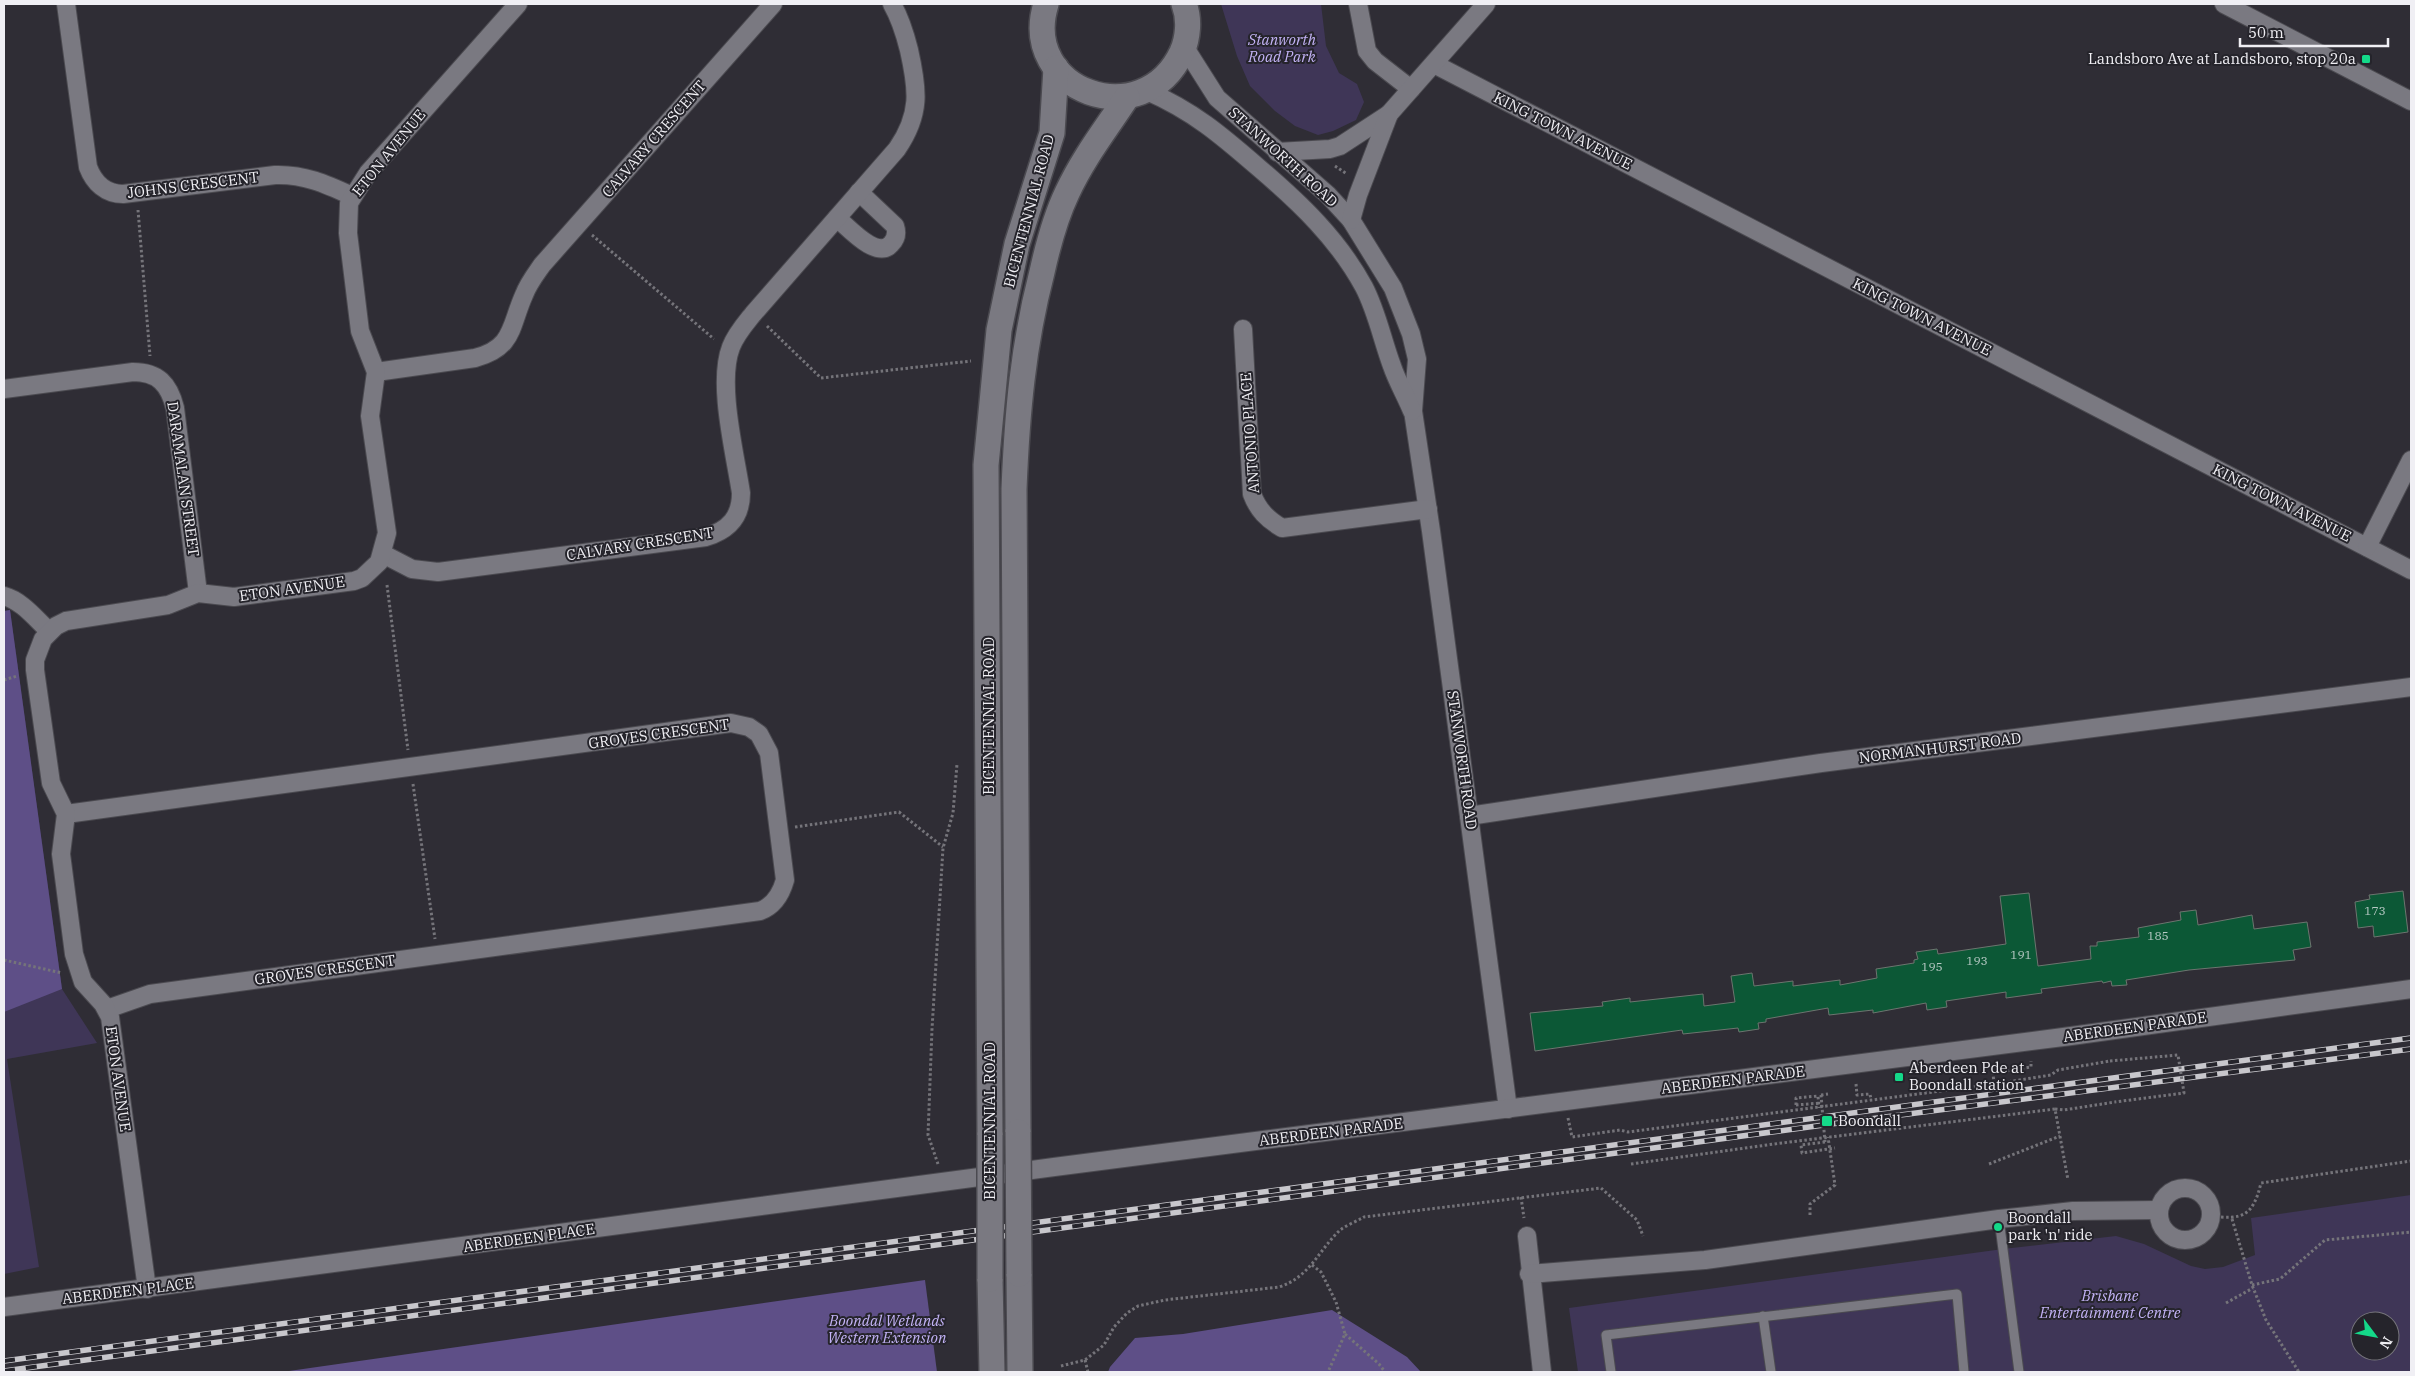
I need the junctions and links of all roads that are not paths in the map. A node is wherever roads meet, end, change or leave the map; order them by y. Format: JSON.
{"nodes":[{"id":1,"x":66,"y":4,"type":"edge"},
{"id":2,"x":518,"y":4,"type":"edge"},
{"id":3,"x":773,"y":4,"type":"edge"},
{"id":4,"x":892,"y":4,"type":"edge"},
{"id":5,"x":1184,"y":4,"type":"edge"},
{"id":6,"x":1358,"y":4,"type":"edge"},
{"id":7,"x":1486,"y":4,"type":"edge"},
{"id":8,"x":2224,"y":4,"type":"edge"},
{"id":9,"x":1041,"y":7,"type":"edge"},
{"id":10,"x":1184,"y":46,"type":"junction"},
{"id":11,"x":1434,"y":64,"type":"junction"},
{"id":12,"x":1056,"y":68,"type":"junction"},
{"id":13,"x":1411,"y":89,"type":"junction"},
{"id":14,"x":1137,"y":94,"type":"junction"},
{"id":15,"x":2411,"y":101,"type":"edge"},
{"id":16,"x":1390,"y":114,"type":"junction"},
{"id":17,"x":1277,"y":152,"type":"junction"},
{"id":18,"x":859,"y":192,"type":"junction"},
{"id":19,"x":352,"y":196,"type":"junction"},
{"id":20,"x":837,"y":218,"type":"junction"},
{"id":21,"x":1351,"y":220,"type":"junction"},
{"id":22,"x":1243,"y":329,"type":"dead end"},
{"id":23,"x":376,"y":372,"type":"junction"},
{"id":24,"x":4,"y":389,"type":"edge"},
{"id":25,"x":1412,"y":411,"type":"junction"},
{"id":26,"x":2411,"y":460,"type":"edge"},
{"id":27,"x":1428,"y":509,"type":"junction"},
{"id":28,"x":2367,"y":547,"type":"junction"},
{"id":29,"x":383,"y":554,"type":"junction"},
{"id":30,"x":2411,"y":570,"type":"edge"},
{"id":31,"x":198,"y":592,"type":"junction"},
{"id":32,"x":4,"y":596,"type":"edge"},
{"id":33,"x":49,"y":631,"type":"junction"},
{"id":34,"x":2411,"y":687,"type":"edge"},
{"id":35,"x":66,"y":814,"type":"junction"},
{"id":36,"x":1470,"y":816,"type":"junction"},
{"id":37,"x":2411,"y":988,"type":"edge"},
{"id":38,"x":107,"y":1010,"type":"junction"},
{"id":39,"x":1508,"y":1109,"type":"junction"},
{"id":40,"x":1054,"y":1167,"type":"joint"},
{"id":41,"x":2158,"y":1210,"type":"junction"},
{"id":42,"x":1999,"y":1219,"type":"junction"},
{"id":43,"x":1526,"y":1236,"type":"dead end"},
{"id":44,"x":1529,"y":1274,"type":"junction"},
{"id":45,"x":147,"y":1289,"type":"junction"},
{"id":46,"x":4,"y":1307,"type":"edge"},
{"id":47,"x":1763,"y":1316,"type":"junction"},
{"id":48,"x":992,"y":1372,"type":"edge"},
{"id":49,"x":1020,"y":1372,"type":"edge"},
{"id":50,"x":1542,"y":1372,"type":"edge"},
{"id":51,"x":1611,"y":1372,"type":"edge"},
{"id":52,"x":1771,"y":1372,"type":"edge"},
{"id":53,"x":1964,"y":1372,"type":"edge"},
{"id":54,"x":2019,"y":1372,"type":"edge"}],
"edges":[{"from":1,"to":19,"type":"street","name":"JOHNS CRESCENT"},
{"from":2,"to":19,"type":"street","name":"ETON AVENUE"},
{"from":3,"to":23,"type":"street","name":"CALVARY CRESCENT"},
{"from":4,"to":18,"type":"street","name":"CALVARY CRESCENT"},
{"from":5,"to":10,"type":"main road","name":"BICENTENNIAL ROAD"},
{"from":6,"to":13,"type":"street"},
{"from":7,"to":11,"type":"street"},
{"from":8,"to":15,"type":"street"},
{"from":9,"to":12,"type":"main road"},
{"from":10,"to":14,"type":"main road","name":"BICENTENNIAL ROAD"},
{"from":10,"to":17,"type":"street","name":"STANWORTH ROAD"},
{"from":11,"to":13,"type":"street"},
{"from":11,"to":28,"type":"street","name":"KING TOWN AVENUE"},
{"from":12,"to":14,"type":"main road"},
{"from":12,"to":48,"type":"main road","name":"BICENTENNIAL ROAD","bridge":true},
{"from":13,"to":16,"type":"street"},
{"from":14,"to":25,"type":"street","name":"STANWORTH ROAD"},
{"from":14,"to":49,"type":"main road","name":"BICENTENNIAL ROAD","bridge":true},
{"from":16,"to":17,"type":"street"},
{"from":16,"to":21,"type":"street"},
{"from":17,"to":21,"type":"street","name":"STANWORTH ROAD"},
{"from":18,"to":20,"type":"street","name":"CALVARY CRESCENT"},
{"from":18,"to":20,"type":"street"},
{"from":19,"to":23,"type":"street","name":"ETON AVENUE"},
{"from":20,"to":29,"type":"street","name":"CALVARY CRESCENT"},
{"from":21,"to":25,"type":"street","name":"STANWORTH ROAD"},
{"from":22,"to":27,"type":"street","name":"ANTONIO PLACE"},
{"from":23,"to":29,"type":"street","name":"ETON AVENUE"},
{"from":24,"to":31,"type":"street","name":"DARAMALAN STREET"},
{"from":25,"to":27,"type":"street","name":"STANWORTH ROAD"},
{"from":26,"to":28,"type":"street"},
{"from":27,"to":36,"type":"street","name":"STANWORTH ROAD"},
{"from":28,"to":30,"type":"street","name":"KING TOWN AVENUE"},
{"from":29,"to":31,"type":"street","name":"ETON AVENUE"},
{"from":31,"to":33,"type":"street"},
{"from":32,"to":33,"type":"street"},
{"from":33,"to":35,"type":"street"},
{"from":34,"to":36,"type":"street","name":"NORMANHURST ROAD"},
{"from":35,"to":38,"type":"street","name":"ETON AVENUE"},
{"from":35,"to":38,"type":"street","name":"GROVES CRESCENT"},
{"from":36,"to":39,"type":"street","name":"STANWORTH ROAD"},
{"from":37,"to":39,"type":"street","name":"ABERDEEN PARADE"},
{"from":38,"to":45,"type":"street","name":"ETON AVENUE"},
{"from":39,"to":40,"type":"street","name":"ABERDEEN PARADE"},
{"from":40,"to":45,"type":"street","name":"ABERDEEN PLACE"},
{"from":41,"to":41,"type":"street"},
{"from":41,"to":42,"type":"street"},
{"from":42,"to":44,"type":"street"},
{"from":42,"to":54,"type":"lane"},
{"from":43,"to":44,"type":"street"},
{"from":44,"to":50,"type":"street"},
{"from":45,"to":46,"type":"street","name":"ABERDEEN PLACE"},
{"from":47,"to":51,"type":"lane"},
{"from":47,"to":52,"type":"lane"},
{"from":47,"to":53,"type":"lane"}]}
